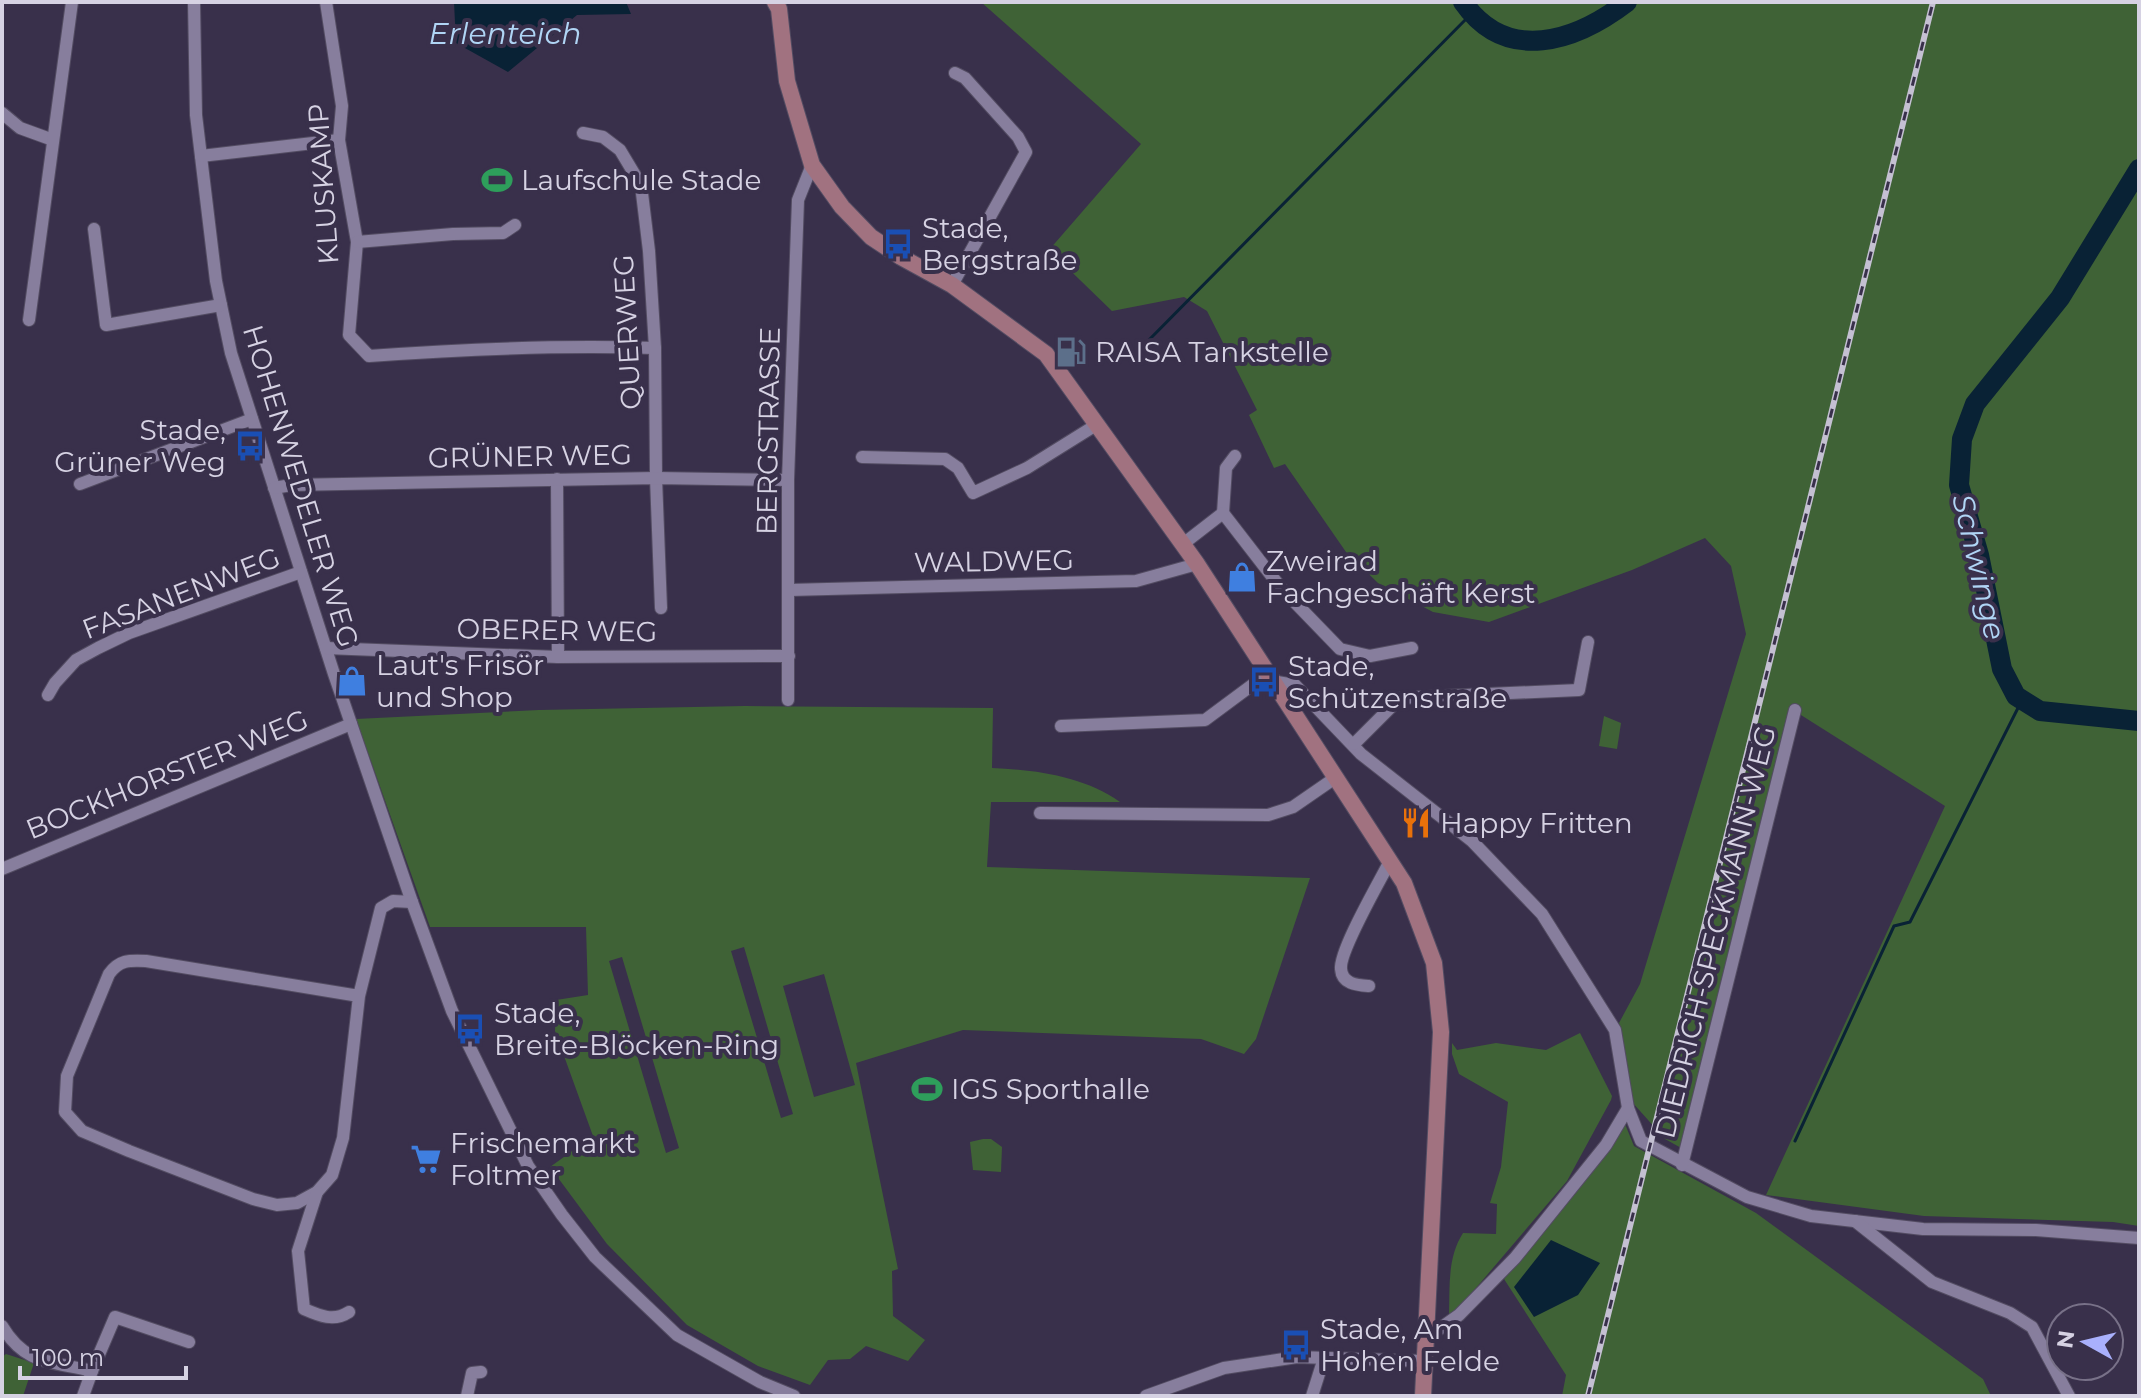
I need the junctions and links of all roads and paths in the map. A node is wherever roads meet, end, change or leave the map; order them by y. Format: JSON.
{"nodes":[{"id":1,"x":72,"y":2,"type":"edge"},
{"id":2,"x":194,"y":2,"type":"edge"},
{"id":3,"x":326,"y":2,"type":"edge"},
{"id":4,"x":775,"y":2,"type":"edge"},
{"id":5,"x":955,"y":73,"type":"dead end"},
{"id":6,"x":2,"y":113,"type":"edge"},
{"id":7,"x":583,"y":133,"type":"dead end"},
{"id":8,"x":53,"y":140,"type":"junction"},
{"id":9,"x":339,"y":140,"type":"junction"},
{"id":10,"x":201,"y":156,"type":"junction"},
{"id":11,"x":812,"y":165,"type":"junction"},
{"id":12,"x":515,"y":225,"type":"dead end"},
{"id":13,"x":94,"y":229,"type":"dead end"},
{"id":14,"x":357,"y":242,"type":"junction"},
{"id":15,"x":952,"y":285,"type":"junction"},
{"id":16,"x":221,"y":305,"type":"junction"},
{"id":17,"x":29,"y":320,"type":"dead end"},
{"id":18,"x":655,"y":348,"type":"junction"},
{"id":19,"x":252,"y":419,"type":"junction"},
{"id":20,"x":1096,"y":425,"type":"junction"},
{"id":21,"x":1235,"y":456,"type":"dead end"},
{"id":22,"x":862,"y":457,"type":"dead end"},
{"id":23,"x":656,"y":478,"type":"junction"},
{"id":24,"x":557,"y":479,"type":"junction"},
{"id":25,"x":788,"y":480,"type":"junction"},
{"id":26,"x":80,"y":484,"type":"dead end"},
{"id":27,"x":274,"y":488,"type":"junction"},
{"id":28,"x":1223,"y":513,"type":"junction"},
{"id":29,"x":1183,"y":544,"type":"junction"},
{"id":30,"x":1197,"y":564,"type":"junction"},
{"id":31,"x":301,"y":572,"type":"junction"},
{"id":32,"x":789,"y":590,"type":"junction"},
{"id":33,"x":661,"y":608,"type":"dead end"},
{"id":34,"x":1588,"y":642,"type":"dead end"},
{"id":35,"x":326,"y":648,"type":"junction"},
{"id":36,"x":1412,"y":648,"type":"dead end"},
{"id":37,"x":789,"y":656,"type":"junction"},
{"id":38,"x":558,"y":657,"type":"junction"},
{"id":39,"x":1269,"y":678,"type":"junction"},
{"id":40,"x":48,"y":695,"type":"dead end"},
{"id":41,"x":788,"y":700,"type":"dead end"},
{"id":42,"x":1795,"y":710,"type":"dead end"},
{"id":43,"x":351,"y":724,"type":"junction"},
{"id":44,"x":1061,"y":726,"type":"dead end"},
{"id":45,"x":1354,"y":744,"type":"junction"},
{"id":46,"x":1335,"y":778,"type":"junction"},
{"id":47,"x":1040,"y":813,"type":"dead end"},
{"id":48,"x":1390,"y":861,"type":"junction"},
{"id":49,"x":2,"y":869,"type":"edge"},
{"id":50,"x":412,"y":902,"type":"junction"},
{"id":51,"x":1369,"y":986,"type":"dead end"},
{"id":52,"x":359,"y":996,"type":"junction"},
{"id":53,"x":1628,"y":1108,"type":"junction"},
{"id":54,"x":1682,"y":1165,"type":"junction"},
{"id":55,"x":317,"y":1192,"type":"junction"},
{"id":56,"x":1852,"y":1219,"type":"junction"},
{"id":57,"x":2139,"y":1238,"type":"edge"},
{"id":58,"x":349,"y":1312,"type":"dead end"},
{"id":59,"x":2,"y":1326,"type":"edge"},
{"id":60,"x":1432,"y":1330,"type":"junction"},
{"id":61,"x":189,"y":1342,"type":"dead end"},
{"id":62,"x":1324,"y":1358,"type":"junction"},
{"id":63,"x":1423,"y":1361,"type":"junction"},
{"id":64,"x":92,"y":1371,"type":"junction"},
{"id":65,"x":481,"y":1372,"type":"dead end"},
{"id":66,"x":83,"y":1396,"type":"edge"},
{"id":67,"x":467,"y":1396,"type":"edge"},
{"id":68,"x":794,"y":1396,"type":"edge"},
{"id":69,"x":1146,"y":1396,"type":"edge"},
{"id":70,"x":1312,"y":1396,"type":"edge"},
{"id":71,"x":1423,"y":1396,"type":"edge"},
{"id":72,"x":2069,"y":1396,"type":"edge"}],
"edges":[{"from":1,"to":8,"type":"street"},
{"from":2,"to":10,"type":"street","name":"HOHENWEDELER WEG"},
{"from":3,"to":9,"type":"street","name":"KLUSKAMP"},
{"from":4,"to":11,"type":"main road"},
{"from":5,"to":15,"type":"street"},
{"from":6,"to":8,"type":"street"},
{"from":7,"to":18,"type":"street","name":"QUERWEG"},
{"from":8,"to":17,"type":"street"},
{"from":9,"to":10,"type":"street"},
{"from":9,"to":14,"type":"street","name":"KLUSKAMP"},
{"from":10,"to":16,"type":"street","name":"HOHENWEDELER WEG"},
{"from":11,"to":15,"type":"main road"},
{"from":11,"to":25,"type":"street","name":"BERGSTRASSE"},
{"from":12,"to":14,"type":"street"},
{"from":13,"to":16,"type":"street"},
{"from":14,"to":18,"type":"street","name":"KLUSKAMP"},
{"from":15,"to":20,"type":"main road"},
{"from":16,"to":19,"type":"street","name":"HOHENWEDELER WEG"},
{"from":18,"to":23,"type":"street","name":"QUERWEG"},
{"from":19,"to":26,"type":"street"},
{"from":19,"to":27,"type":"street","name":"HOHENWEDELER WEG"},
{"from":20,"to":22,"type":"street"},
{"from":20,"to":29,"type":"main road"},
{"from":21,"to":28,"type":"street"},
{"from":23,"to":24,"type":"street","name":"GRÜNER WEG"},
{"from":23,"to":25,"type":"street","name":"GRÜNER WEG"},
{"from":23,"to":33,"type":"street","name":"QUERWEG"},
{"from":24,"to":27,"type":"street","name":"GRÜNER WEG"},
{"from":24,"to":38,"type":"street"},
{"from":25,"to":32,"type":"street","name":"BERGSTRASSE"},
{"from":27,"to":31,"type":"street","name":"HOHENWEDELER WEG"},
{"from":28,"to":29,"type":"street"},
{"from":28,"to":36,"type":"street"},
{"from":29,"to":30,"type":"main road"},
{"from":30,"to":32,"type":"street","name":"WALDWEG"},
{"from":30,"to":39,"type":"main road"},
{"from":31,"to":35,"type":"street","name":"HOHENWEDELER WEG"},
{"from":31,"to":40,"type":"street","name":"FASANENWEG"},
{"from":32,"to":37,"type":"street","name":"BERGSTRASSE"},
{"from":34,"to":45,"type":"street"},
{"from":35,"to":38,"type":"street","name":"OBERER WEG"},
{"from":35,"to":43,"type":"street","name":"HOHENWEDELER WEG"},
{"from":37,"to":38,"type":"street","name":"OBERER WEG"},
{"from":37,"to":41,"type":"street","name":"BERGSTRASSE"},
{"from":39,"to":44,"type":"street"},
{"from":39,"to":45,"type":"street"},
{"from":39,"to":46,"type":"main road"},
{"from":42,"to":54,"type":"street","name":"DIEDRICH-SPECKMANN-WEG"},
{"from":43,"to":49,"type":"street","name":"BOCKHORSTER WEG"},
{"from":43,"to":50,"type":"street","name":"HOHENWEDELER WEG"},
{"from":45,"to":53,"type":"street"},
{"from":46,"to":47,"type":"street"},
{"from":46,"to":48,"type":"main road"},
{"from":48,"to":51,"type":"street"},
{"from":48,"to":60,"type":"main road"},
{"from":50,"to":52,"type":"street"},
{"from":50,"to":68,"type":"street","name":"HOHENWEDELER WEG"},
{"from":52,"to":55,"type":"street"},
{"from":52,"to":55,"type":"street"},
{"from":53,"to":54,"type":"street"},
{"from":53,"to":60,"type":"street"},
{"from":54,"to":56,"type":"street"},
{"from":55,"to":58,"type":"street"},
{"from":56,"to":57,"type":"street"},
{"from":56,"to":72,"type":"street"},
{"from":59,"to":64,"type":"street"},
{"from":60,"to":63,"type":"main road"},
{"from":61,"to":64,"type":"street"},
{"from":62,"to":63,"type":"street"},
{"from":62,"to":69,"type":"street"},
{"from":62,"to":70,"type":"street"},
{"from":63,"to":71,"type":"main road"},
{"from":64,"to":66,"type":"street"},
{"from":65,"to":67,"type":"street"}]}
